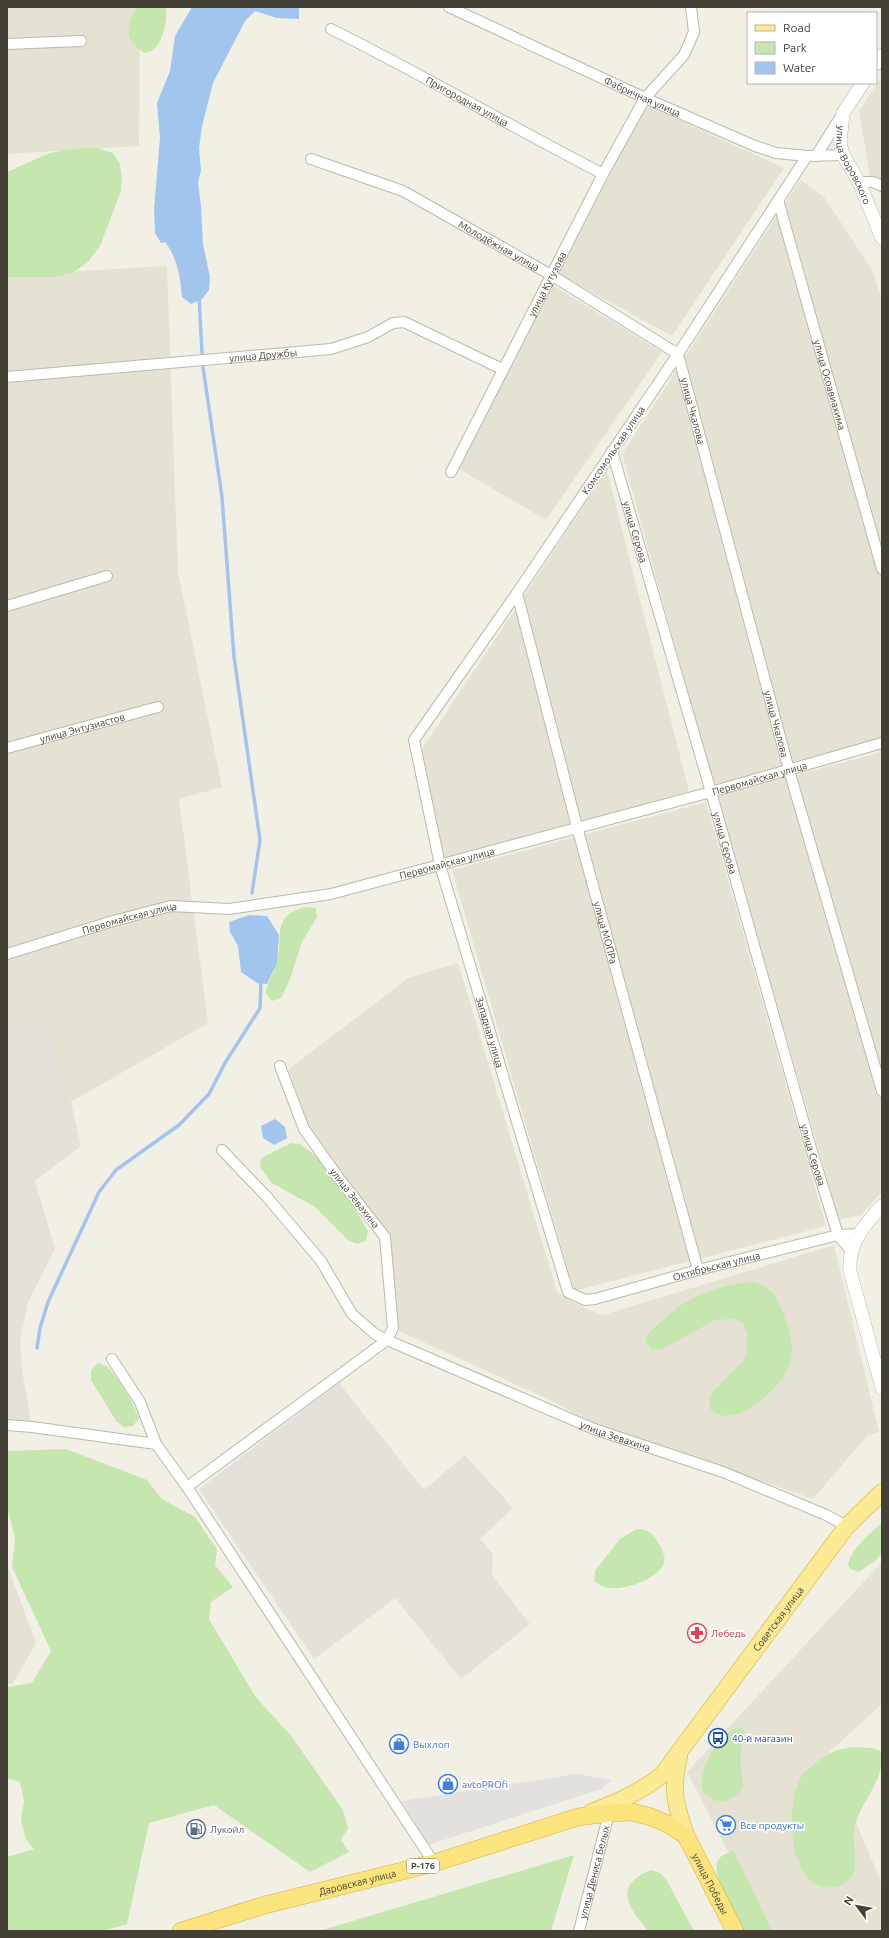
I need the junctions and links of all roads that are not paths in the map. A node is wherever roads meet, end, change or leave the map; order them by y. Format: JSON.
{"nodes":[{"id":1,"x":449,"y":7,"type":"edge"},
{"id":2,"x":691,"y":7,"type":"edge"},
{"id":3,"x":331,"y":29,"type":"dead end"},
{"id":4,"x":81,"y":41,"type":"dead end"},
{"id":5,"x":7,"y":44,"type":"edge"},
{"id":6,"x":862,"y":84,"type":"edge"},
{"id":7,"x":646,"y":98,"type":"junction"},
{"id":8,"x":843,"y":113,"type":"junction"},
{"id":9,"x":843,"y":155,"type":"junction"},
{"id":10,"x":811,"y":156,"type":"junction"},
{"id":11,"x":311,"y":159,"type":"dead end"},
{"id":12,"x":603,"y":174,"type":"junction"},
{"id":13,"x":859,"y":182,"type":"junction"},
{"id":14,"x":882,"y":186,"type":"edge"},
{"id":15,"x":778,"y":200,"type":"junction"},
{"id":16,"x":882,"y":238,"type":"edge"},
{"id":17,"x":551,"y":275,"type":"junction"},
{"id":18,"x":678,"y":354,"type":"junction"},
{"id":19,"x":502,"y":370,"type":"junction"},
{"id":20,"x":7,"y":378,"type":"edge"},
{"id":21,"x":612,"y":451,"type":"junction"},
{"id":22,"x":451,"y":472,"type":"dead end"},
{"id":23,"x":882,"y":570,"type":"edge"},
{"id":24,"x":107,"y":576,"type":"dead end"},
{"id":25,"x":517,"y":593,"type":"junction"},
{"id":26,"x":7,"y":606,"type":"edge"},
{"id":27,"x":158,"y":707,"type":"dead end"},
{"id":28,"x":414,"y":740,"type":"joint"},
{"id":29,"x":882,"y":743,"type":"edge"},
{"id":30,"x":7,"y":748,"type":"edge"},
{"id":31,"x":789,"y":770,"type":"junction"},
{"id":32,"x":711,"y":792,"type":"junction"},
{"id":33,"x":576,"y":827,"type":"junction"},
{"id":34,"x":440,"y":865,"type":"junction"},
{"id":35,"x":7,"y":954,"type":"edge"},
{"id":36,"x":280,"y":1066,"type":"dead end"},
{"id":37,"x":882,"y":1091,"type":"edge"},
{"id":38,"x":222,"y":1150,"type":"dead end"},
{"id":39,"x":882,"y":1206,"type":"edge"},
{"id":40,"x":858,"y":1234,"type":"junction"},
{"id":41,"x":838,"y":1235,"type":"junction"},
{"id":42,"x":851,"y":1252,"type":"junction"},
{"id":43,"x":698,"y":1270,"type":"junction"},
{"id":44,"x":596,"y":1299,"type":"joint"},
{"id":45,"x":387,"y":1340,"type":"junction"},
{"id":46,"x":112,"y":1359,"type":"dead end"},
{"id":47,"x":882,"y":1388,"type":"edge"},
{"id":48,"x":7,"y":1425,"type":"edge"},
{"id":49,"x":156,"y":1444,"type":"junction"},
{"id":50,"x":187,"y":1488,"type":"junction"},
{"id":51,"x":882,"y":1492,"type":"edge"},
{"id":52,"x":847,"y":1526,"type":"junction"},
{"id":53,"x":681,"y":1750,"type":"junction"},
{"id":54,"x":647,"y":1787,"type":"joint"},
{"id":55,"x":674,"y":1796,"type":"joint"},
{"id":56,"x":609,"y":1812,"type":"junction"},
{"id":57,"x":651,"y":1816,"type":"joint"},
{"id":58,"x":578,"y":1818,"type":"junction"},
{"id":59,"x":686,"y":1836,"type":"junction"},
{"id":60,"x":434,"y":1863,"type":"junction"},
{"id":61,"x":181,"y":1931,"type":"edge"},
{"id":62,"x":580,"y":1931,"type":"edge"},
{"id":63,"x":735,"y":1931,"type":"edge"}],
"edges":[{"from":1,"to":7,"type":"street","name":"Фабричная улица"},
{"from":2,"to":7,"type":"street","name":"улица Кутузова"},
{"from":3,"to":12,"type":"street","name":"Пригородная улица"},
{"from":4,"to":5,"type":"street"},
{"from":6,"to":8,"type":"street","name":"Комсомольская улица"},
{"from":7,"to":10,"type":"street","name":"Фабричная улица"},
{"from":7,"to":12,"type":"street","name":"улица Кутузова"},
{"from":8,"to":9,"type":"street","name":"улица Воровского"},
{"from":8,"to":10,"type":"street","name":"Комсомольская улица"},
{"from":9,"to":10,"type":"street","name":"Фабричная улица"},
{"from":9,"to":13,"type":"street","name":"улица Воровского"},
{"from":10,"to":15,"type":"street","name":"Комсомольская улица"},
{"from":11,"to":17,"type":"street","name":"Молодёжная улица"},
{"from":12,"to":17,"type":"street","name":"улица Кутузова"},
{"from":13,"to":14,"type":"street"},
{"from":13,"to":16,"type":"street","name":"улица Воровского"},
{"from":15,"to":18,"type":"street","name":"Комсомольская улица"},
{"from":15,"to":23,"type":"street","name":"улица Осоавиахима"},
{"from":17,"to":18,"type":"street","name":"Молодёжная улица"},
{"from":17,"to":19,"type":"street","name":"улица Кутузова"},
{"from":18,"to":21,"type":"street","name":"Комсомольская улица"},
{"from":18,"to":31,"type":"street","name":"улица Чкалова"},
{"from":19,"to":20,"type":"street","name":"улица Дружбы"},
{"from":19,"to":22,"type":"street","name":"улица Кутузова"},
{"from":21,"to":25,"type":"street","name":"Комсомольская улица"},
{"from":21,"to":32,"type":"street","name":"улица Серова"},
{"from":24,"to":26,"type":"street"},
{"from":25,"to":28,"type":"street","name":"Комсомольская улица"},
{"from":25,"to":33,"type":"street","name":"улица МОПРа"},
{"from":27,"to":30,"type":"street","name":"улица Энтузиастов"},
{"from":28,"to":34,"type":"street","name":"Западная улица"},
{"from":29,"to":31,"type":"street","name":"Первомайская улица"},
{"from":31,"to":32,"type":"street","name":"Первомайская улица"},
{"from":31,"to":37,"type":"street","name":"улица Чкалова"},
{"from":32,"to":33,"type":"street","name":"Первомайская улица"},
{"from":32,"to":41,"type":"street","name":"улица Серова"},
{"from":33,"to":34,"type":"street","name":"Первомайская улица"},
{"from":33,"to":43,"type":"street","name":"улица МОПРа"},
{"from":34,"to":35,"type":"street","name":"Первомайская улица"},
{"from":34,"to":44,"type":"street","name":"Западная улица"},
{"from":36,"to":45,"type":"street","name":"улица Зевахина"},
{"from":38,"to":45,"type":"street","name":"улица Зевахина"},
{"from":39,"to":40,"type":"street"},
{"from":40,"to":41,"type":"street","name":"Октябрьская улица"},
{"from":40,"to":42,"type":"street"},
{"from":41,"to":42,"type":"street","name":"улица Серова"},
{"from":41,"to":43,"type":"street","name":"Октябрьская улица"},
{"from":42,"to":47,"type":"street"},
{"from":43,"to":44,"type":"street","name":"Октябрьская улица"},
{"from":45,"to":50,"type":"street"},
{"from":45,"to":52,"type":"street","name":"улица Зевахина"},
{"from":46,"to":49,"type":"street"},
{"from":48,"to":49,"type":"street"},
{"from":49,"to":50,"type":"street"},
{"from":50,"to":60,"type":"street"},
{"from":51,"to":52,"type":"main road","name":"Советская улица"},
{"from":52,"to":53,"type":"main road","name":"Советская улица"},
{"from":53,"to":54,"type":"main road","name":"Советская улица"},
{"from":53,"to":55,"type":"main road","name":"Советская улица"},
{"from":54,"to":58,"type":"main road","name":"Даровская улица"},
{"from":55,"to":59,"type":"main road","name":"улица Победы"},
{"from":56,"to":57,"type":"highway","name":"Даровская улица","number":"Р-176"},
{"from":56,"to":58,"type":"highway","name":"Даровская улица","number":"Р-176"},
{"from":56,"to":62,"type":"street","name":"улица Дениса Белых"},
{"from":57,"to":59,"type":"highway","name":"улица Победы","number":"Р-176"},
{"from":58,"to":60,"type":"highway","name":"Даровская улица","number":"Р-176"},
{"from":59,"to":63,"type":"highway","name":"улица Победы","number":"Р-176"},
{"from":60,"to":61,"type":"highway","name":"Даровская улица","number":"Р-176"}]}
